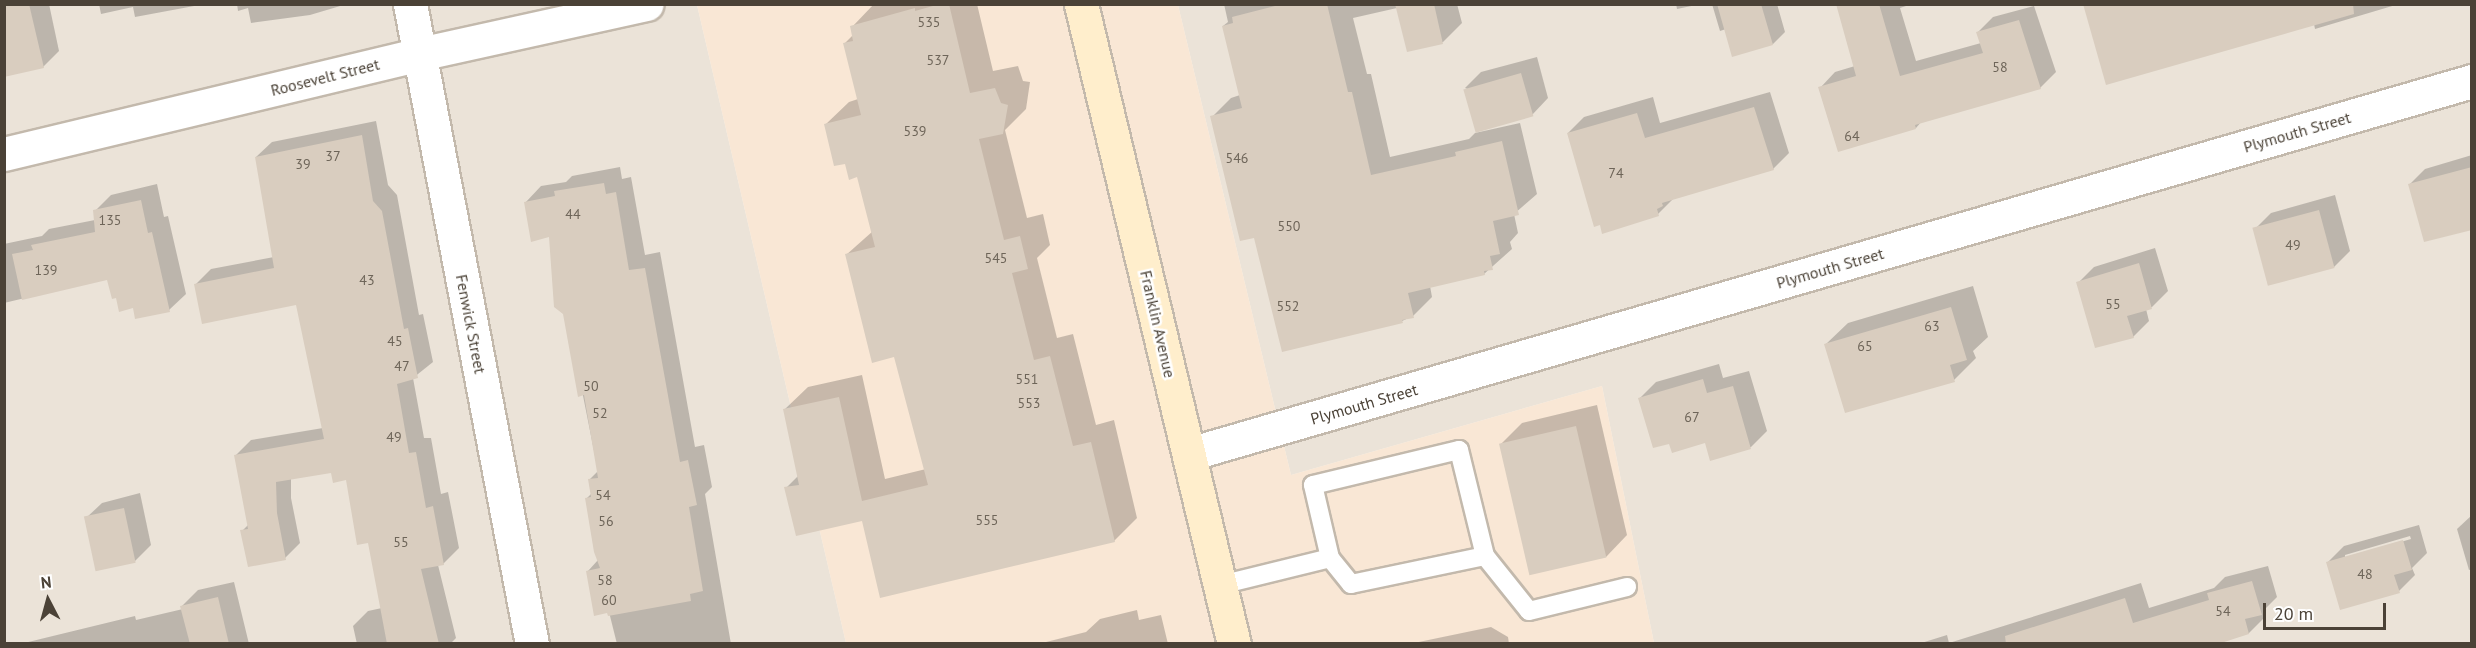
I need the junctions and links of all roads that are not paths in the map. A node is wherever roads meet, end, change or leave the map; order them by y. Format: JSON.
{"nodes":[{"id":1,"x":410,"y":4,"type":"edge"},
{"id":2,"x":647,"y":4,"type":"edge"},
{"id":3,"x":1081,"y":4,"type":"edge"},
{"id":4,"x":419,"y":54,"type":"junction"},
{"id":5,"x":2472,"y":81,"type":"edge"},
{"id":6,"x":4,"y":154,"type":"edge"},
{"id":7,"x":1189,"y":454,"type":"junction"},
{"id":8,"x":1485,"y":556,"type":"junction"},
{"id":9,"x":1330,"y":558,"type":"junction"},
{"id":10,"x":1220,"y":585,"type":"junction"},
{"id":11,"x":1628,"y":587,"type":"dead end"},
{"id":12,"x":532,"y":644,"type":"edge"},
{"id":13,"x":1234,"y":644,"type":"edge"}],
"edges":[{"from":1,"to":4,"type":"street","name":"Fenwick Street"},
{"from":2,"to":4,"type":"street","name":"Roosevelt Street"},
{"from":3,"to":7,"type":"main road","name":"Franklin Avenue"},
{"from":4,"to":6,"type":"street","name":"Roosevelt Street"},
{"from":4,"to":12,"type":"street","name":"Fenwick Street"},
{"from":5,"to":7,"type":"street","name":"Plymouth Street"},
{"from":7,"to":10,"type":"main road","name":"Franklin Avenue"},
{"from":8,"to":9,"type":"lane"},
{"from":8,"to":9,"type":"lane"},
{"from":8,"to":11,"type":"lane"},
{"from":9,"to":10,"type":"lane"},
{"from":10,"to":13,"type":"main road","name":"Franklin Avenue"}]}
